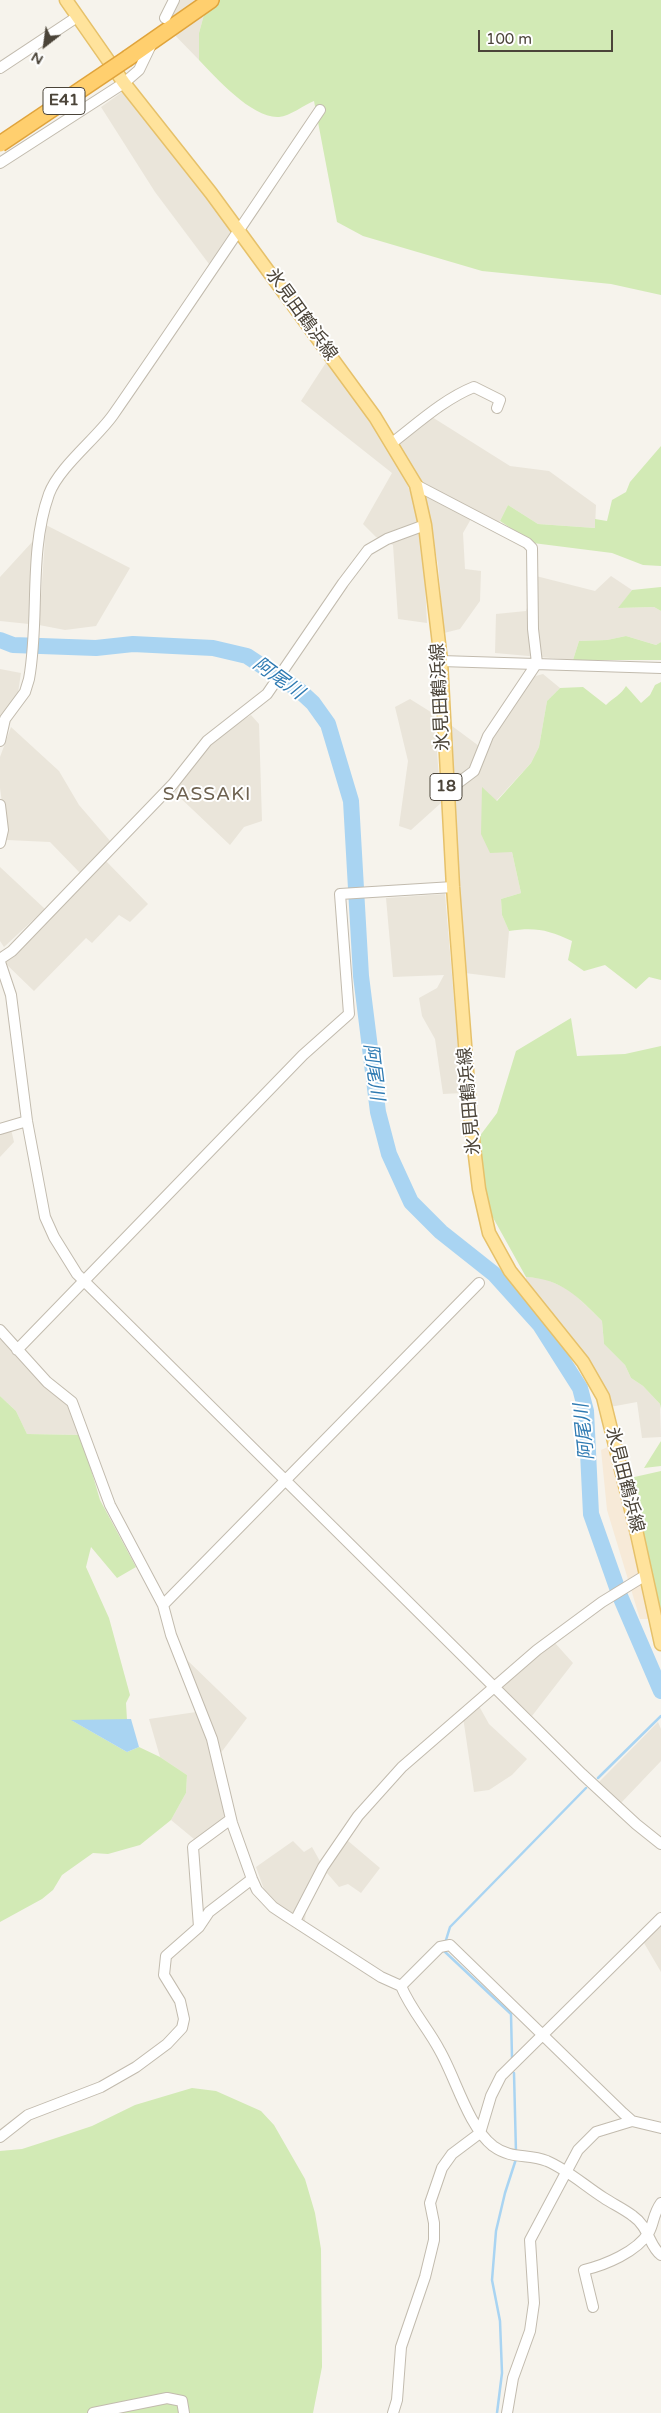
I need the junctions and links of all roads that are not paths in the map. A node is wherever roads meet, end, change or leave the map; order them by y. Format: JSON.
{"nodes":[{"id":1,"x":66,"y":0,"type":"edge"},
{"id":2,"x":174,"y":0,"type":"edge"},
{"id":3,"x":199,"y":0,"type":"edge"},
{"id":4,"x":211,"y":0,"type":"edge"},
{"id":5,"x":77,"y":16,"type":"junction"},
{"id":6,"x":165,"y":18,"type":"dead end"},
{"id":7,"x":151,"y":45,"type":"dead end"},
{"id":8,"x":126,"y":56,"type":"junction"},
{"id":9,"x":0,"y":68,"type":"edge"},
{"id":10,"x":124,"y":83,"type":"junction"},
{"id":11,"x":320,"y":110,"type":"dead end"},
{"id":12,"x":0,"y":136,"type":"edge"},
{"id":13,"x":0,"y":144,"type":"edge"},
{"id":14,"x":0,"y":163,"type":"edge"},
{"id":15,"x":239,"y":231,"type":"junction"},
{"id":16,"x":497,"y":408,"type":"dead end"},
{"id":17,"x":392,"y":443,"type":"junction"},
{"id":18,"x":416,"y":485,"type":"junction"},
{"id":19,"x":425,"y":525,"type":"junction"},
{"id":20,"x":441,"y":661,"type":"junction"},
{"id":21,"x":537,"y":663,"type":"junction"},
{"id":22,"x":661,"y":668,"type":"edge"},
{"id":23,"x":2,"y":720,"type":"edge"},
{"id":24,"x":0,"y":741,"type":"edge"},
{"id":25,"x":446,"y":792,"type":"junction"},
{"id":26,"x":0,"y":806,"type":"edge"},
{"id":27,"x":0,"y":843,"type":"edge"},
{"id":28,"x":453,"y":887,"type":"junction"},
{"id":29,"x":0,"y":960,"type":"edge"},
{"id":30,"x":27,"y":1121,"type":"junction"},
{"id":31,"x":0,"y":1129,"type":"edge"},
{"id":32,"x":84,"y":1282,"type":"junction"},
{"id":33,"x":479,"y":1283,"type":"dead end"},
{"id":34,"x":0,"y":1330,"type":"edge"},
{"id":35,"x":17,"y":1350,"type":"junction"},
{"id":36,"x":285,"y":1480,"type":"junction"},
{"id":37,"x":646,"y":1575,"type":"junction"},
{"id":38,"x":163,"y":1605,"type":"junction"},
{"id":39,"x":661,"y":1644,"type":"edge"},
{"id":40,"x":494,"y":1687,"type":"junction"},
{"id":41,"x":231,"y":1819,"type":"junction"},
{"id":42,"x":661,"y":1844,"type":"edge"},
{"id":43,"x":252,"y":1879,"type":"junction"},
{"id":44,"x":661,"y":1918,"type":"edge"},
{"id":45,"x":296,"y":1921,"type":"junction"},
{"id":46,"x":199,"y":1927,"type":"junction"},
{"id":47,"x":401,"y":1986,"type":"junction"},
{"id":48,"x":543,"y":2037,"type":"junction"},
{"id":49,"x":632,"y":2121,"type":"junction"},
{"id":50,"x":661,"y":2128,"type":"edge"},
{"id":51,"x":480,"y":2133,"type":"junction"},
{"id":52,"x":0,"y":2136,"type":"edge"},
{"id":53,"x":566,"y":2172,"type":"junction"},
{"id":54,"x":661,"y":2203,"type":"edge"},
{"id":55,"x":649,"y":2232,"type":"junction"},
{"id":56,"x":661,"y":2254,"type":"edge"},
{"id":57,"x":593,"y":2307,"type":"dead end"},
{"id":58,"x":93,"y":2413,"type":"edge"},
{"id":59,"x":184,"y":2413,"type":"edge"},
{"id":60,"x":393,"y":2413,"type":"edge"},
{"id":61,"x":507,"y":2413,"type":"edge"}],
"edges":[{"from":1,"to":5,"type":"main road","name":"氷見田鶴浜線","number":"18"},
{"from":2,"to":6,"type":"street"},
{"from":3,"to":8,"type":"highway","number":"E41"},
{"from":4,"to":8,"type":"highway","number":"E41"},
{"from":5,"to":9,"type":"street"},
{"from":5,"to":10,"type":"main road","name":"氷見田鶴浜線","number":"18"},
{"from":7,"to":10,"type":"street"},
{"from":8,"to":12,"type":"highway","number":"E41"},
{"from":8,"to":13,"type":"highway","number":"E41","bridge":true},
{"from":10,"to":14,"type":"street"},
{"from":10,"to":15,"type":"main road","name":"氷見田鶴浜線","number":"18"},
{"from":11,"to":15,"type":"street"},
{"from":15,"to":17,"type":"main road","name":"氷見田鶴浜線","number":"18"},
{"from":15,"to":23,"type":"street"},
{"from":16,"to":17,"type":"street"},
{"from":17,"to":18,"type":"main road","name":"氷見田鶴浜線","number":"18"},
{"from":18,"to":19,"type":"main road","name":"氷見田鶴浜線","number":"18"},
{"from":18,"to":21,"type":"street"},
{"from":19,"to":20,"type":"main road","name":"氷見田鶴浜線","number":"18"},
{"from":19,"to":29,"type":"street"},
{"from":20,"to":21,"type":"street"},
{"from":20,"to":25,"type":"main road","name":"氷見田鶴浜線","number":"18"},
{"from":21,"to":22,"type":"street"},
{"from":21,"to":25,"type":"street"},
{"from":23,"to":24,"type":"street"},
{"from":25,"to":28,"type":"main road","name":"氷見田鶴浜線","number":"18"},
{"from":26,"to":27,"type":"street"},
{"from":28,"to":32,"type":"street"},
{"from":28,"to":37,"type":"main road","name":"氷見田鶴浜線","number":"18"},
{"from":29,"to":30,"type":"street"},
{"from":30,"to":31,"type":"street"},
{"from":30,"to":32,"type":"street"},
{"from":32,"to":35,"type":"street"},
{"from":32,"to":36,"type":"street"},
{"from":33,"to":36,"type":"street"},
{"from":34,"to":35,"type":"street"},
{"from":35,"to":38,"type":"street"},
{"from":36,"to":38,"type":"street"},
{"from":36,"to":40,"type":"street"},
{"from":37,"to":39,"type":"main road","name":"氷見田鶴浜線","number":"18"},
{"from":37,"to":40,"type":"street"},
{"from":38,"to":41,"type":"street"},
{"from":40,"to":42,"type":"street"},
{"from":40,"to":45,"type":"street"},
{"from":41,"to":43,"type":"street"},
{"from":41,"to":46,"type":"street"},
{"from":43,"to":45,"type":"street"},
{"from":43,"to":46,"type":"street"},
{"from":44,"to":48,"type":"street"},
{"from":45,"to":47,"type":"street"},
{"from":46,"to":52,"type":"street"},
{"from":47,"to":48,"type":"street"},
{"from":47,"to":51,"type":"street"},
{"from":48,"to":49,"type":"street"},
{"from":48,"to":51,"type":"street"},
{"from":49,"to":50,"type":"street"},
{"from":49,"to":53,"type":"street"},
{"from":51,"to":53,"type":"street"},
{"from":51,"to":60,"type":"street"},
{"from":53,"to":55,"type":"street"},
{"from":53,"to":61,"type":"street"},
{"from":54,"to":55,"type":"street"},
{"from":55,"to":56,"type":"street"},
{"from":55,"to":57,"type":"street"},
{"from":58,"to":59,"type":"street"}]}
